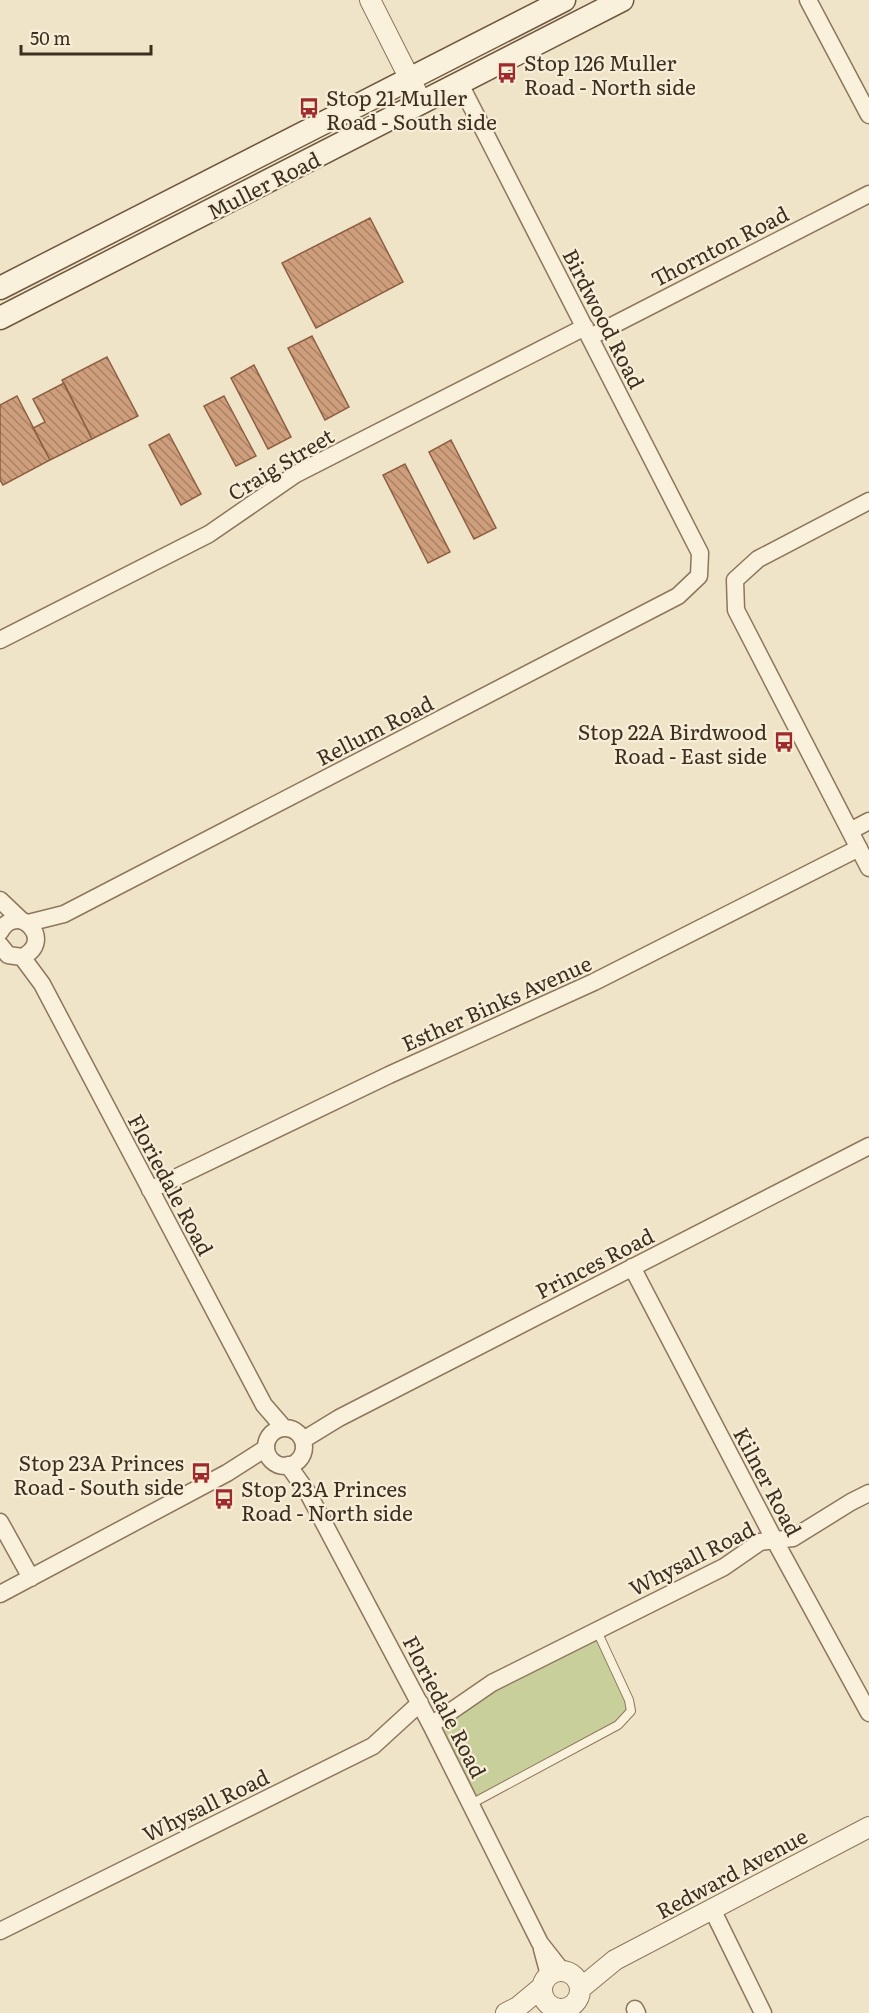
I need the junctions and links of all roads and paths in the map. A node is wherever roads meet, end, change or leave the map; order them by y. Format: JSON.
{"nodes":[{"id":1,"x":370,"y":0,"type":"edge"},
{"id":2,"x":564,"y":0,"type":"edge"},
{"id":3,"x":622,"y":0,"type":"edge"},
{"id":4,"x":808,"y":0,"type":"edge"},
{"id":5,"x":410,"y":79,"type":"junction"},
{"id":6,"x":460,"y":84,"type":"junction"},
{"id":7,"x":422,"y":103,"type":"junction"},
{"id":8,"x":869,"y":115,"type":"edge"},
{"id":9,"x":869,"y":194,"type":"edge"},
{"id":10,"x":0,"y":288,"type":"edge"},
{"id":11,"x":0,"y":318,"type":"edge"},
{"id":12,"x":587,"y":332,"type":"junction"},
{"id":13,"x":869,"y":501,"type":"edge"},
{"id":14,"x":699,"y":576,"type":"joint"},
{"id":15,"x":0,"y":640,"type":"edge"},
{"id":16,"x":869,"y":821,"type":"edge"},
{"id":17,"x":850,"y":831,"type":"junction"},
{"id":18,"x":859,"y":849,"type":"junction"},
{"id":19,"x":869,"y":868,"type":"edge"},
{"id":20,"x":0,"y":900,"type":"edge"},
{"id":21,"x":64,"y":914,"type":"junction"},
{"id":22,"x":24,"y":922,"type":"junction"},
{"id":23,"x":11,"y":943,"type":"edge"},
{"id":24,"x":869,"y":1146,"type":"edge"},
{"id":25,"x":150,"y":1190,"type":"junction"},
{"id":26,"x":632,"y":1267,"type":"junction"},
{"id":27,"x":264,"y":1405,"type":"junction"},
{"id":28,"x":267,"y":1442,"type":"junction"},
{"id":29,"x":291,"y":1447,"type":"junction"},
{"id":30,"x":227,"y":1473,"type":"junction"},
{"id":31,"x":869,"y":1493,"type":"edge"},
{"id":32,"x":0,"y":1522,"type":"edge"},
{"id":33,"x":775,"y":1541,"type":"junction"},
{"id":34,"x":31,"y":1578,"type":"junction"},
{"id":35,"x":0,"y":1594,"type":"edge"},
{"id":36,"x":597,"y":1631,"type":"junction"},
{"id":37,"x":420,"y":1703,"type":"junction"},
{"id":38,"x":869,"y":1713,"type":"edge"},
{"id":39,"x":431,"y":1725,"type":"junction"},
{"id":40,"x":471,"y":1804,"type":"junction"},
{"id":41,"x":869,"y":1827,"type":"edge"},
{"id":42,"x":712,"y":1910,"type":"junction"},
{"id":43,"x":0,"y":1931,"type":"edge"},
{"id":44,"x":615,"y":1960,"type":"junction"},
{"id":45,"x":555,"y":1976,"type":"junction"},
{"id":46,"x":580,"y":1988,"type":"junction"},
{"id":47,"x":552,"y":2008,"type":"junction"},
{"id":48,"x":512,"y":2010,"type":"edge"},
{"id":49,"x":763,"y":2013,"type":"edge"}],
"edges":[{"from":1,"to":5,"type":"street"},
{"from":2,"to":5,"type":"main road","name":"Muller Road"},
{"from":3,"to":6,"type":"main road","name":"Muller Road"},
{"from":4,"to":8,"type":"street"},
{"from":5,"to":7,"type":"street"},
{"from":5,"to":10,"type":"main road","name":"Muller Road"},
{"from":6,"to":7,"type":"main road","name":"Muller Road"},
{"from":6,"to":12,"type":"street","name":"Birdwood Road"},
{"from":7,"to":11,"type":"main road","name":"Muller Road"},
{"from":9,"to":12,"type":"street","name":"Thornton Road"},
{"from":12,"to":14,"type":"street","name":"Birdwood Road"},
{"from":12,"to":15,"type":"street","name":"Craig Street"},
{"from":13,"to":17,"type":"street"},
{"from":14,"to":21,"type":"street","name":"Rellum Road"},
{"from":16,"to":17,"type":"street"},
{"from":17,"to":18,"type":"street"},
{"from":18,"to":19,"type":"street"},
{"from":18,"to":25,"type":"street","name":"Esther Binks Avenue"},
{"from":20,"to":22,"type":"street"},
{"from":21,"to":22,"type":"street","name":"Rellum Road"},
{"from":21,"to":23,"type":"street","name":"Rellum Road"},
{"from":22,"to":23,"type":"street","name":"Rellum Road"},
{"from":22,"to":23,"type":"street","name":"Floriedale Road"},
{"from":23,"to":25,"type":"street","name":"Floriedale Road"},
{"from":24,"to":26,"type":"street","name":"Princes Road"},
{"from":25,"to":27,"type":"street","name":"Floriedale Road"},
{"from":26,"to":29,"type":"street","name":"Princes Road"},
{"from":26,"to":33,"type":"street","name":"Kilner Road"},
{"from":27,"to":28,"type":"street","name":"Floriedale Road"},
{"from":27,"to":29,"type":"street","name":"Floriedale Road"},
{"from":28,"to":29,"type":"street","name":"Princes Road"},
{"from":28,"to":29,"type":"street"},
{"from":28,"to":30,"type":"street","name":"Princes Road"},
{"from":29,"to":30,"type":"street","name":"Princes Road"},
{"from":29,"to":37,"type":"street","name":"Floriedale Road"},
{"from":30,"to":34,"type":"street","name":"Princes Road"},
{"from":31,"to":33,"type":"street","name":"Whysall Road"},
{"from":32,"to":34,"type":"street"},
{"from":33,"to":36,"type":"street","name":"Whysall Road"},
{"from":33,"to":38,"type":"street","name":"Kilner Road"},
{"from":34,"to":35,"type":"street","name":"Princes Road"},
{"from":36,"to":39,"type":"street","name":"Whysall Road"},
{"from":36,"to":40,"type":"lane"},
{"from":37,"to":39,"type":"street","name":"Floriedale Road"},
{"from":37,"to":43,"type":"street","name":"Whysall Road"},
{"from":39,"to":40,"type":"street","name":"Floriedale Road"},
{"from":40,"to":45,"type":"street","name":"Floriedale Road"},
{"from":41,"to":42,"type":"street","name":"Redward Avenue"},
{"from":42,"to":44,"type":"street","name":"Redward Avenue"},
{"from":42,"to":49,"type":"street"},
{"from":44,"to":45,"type":"street","name":"Redward Avenue"},
{"from":44,"to":46,"type":"street","name":"Redward Avenue"},
{"from":45,"to":46,"type":"street"},
{"from":45,"to":47,"type":"street"},
{"from":45,"to":48,"type":"street","name":"Redward Avenue"},
{"from":46,"to":47,"type":"street"},
{"from":47,"to":48,"type":"street","name":"Redward Avenue"}]}
